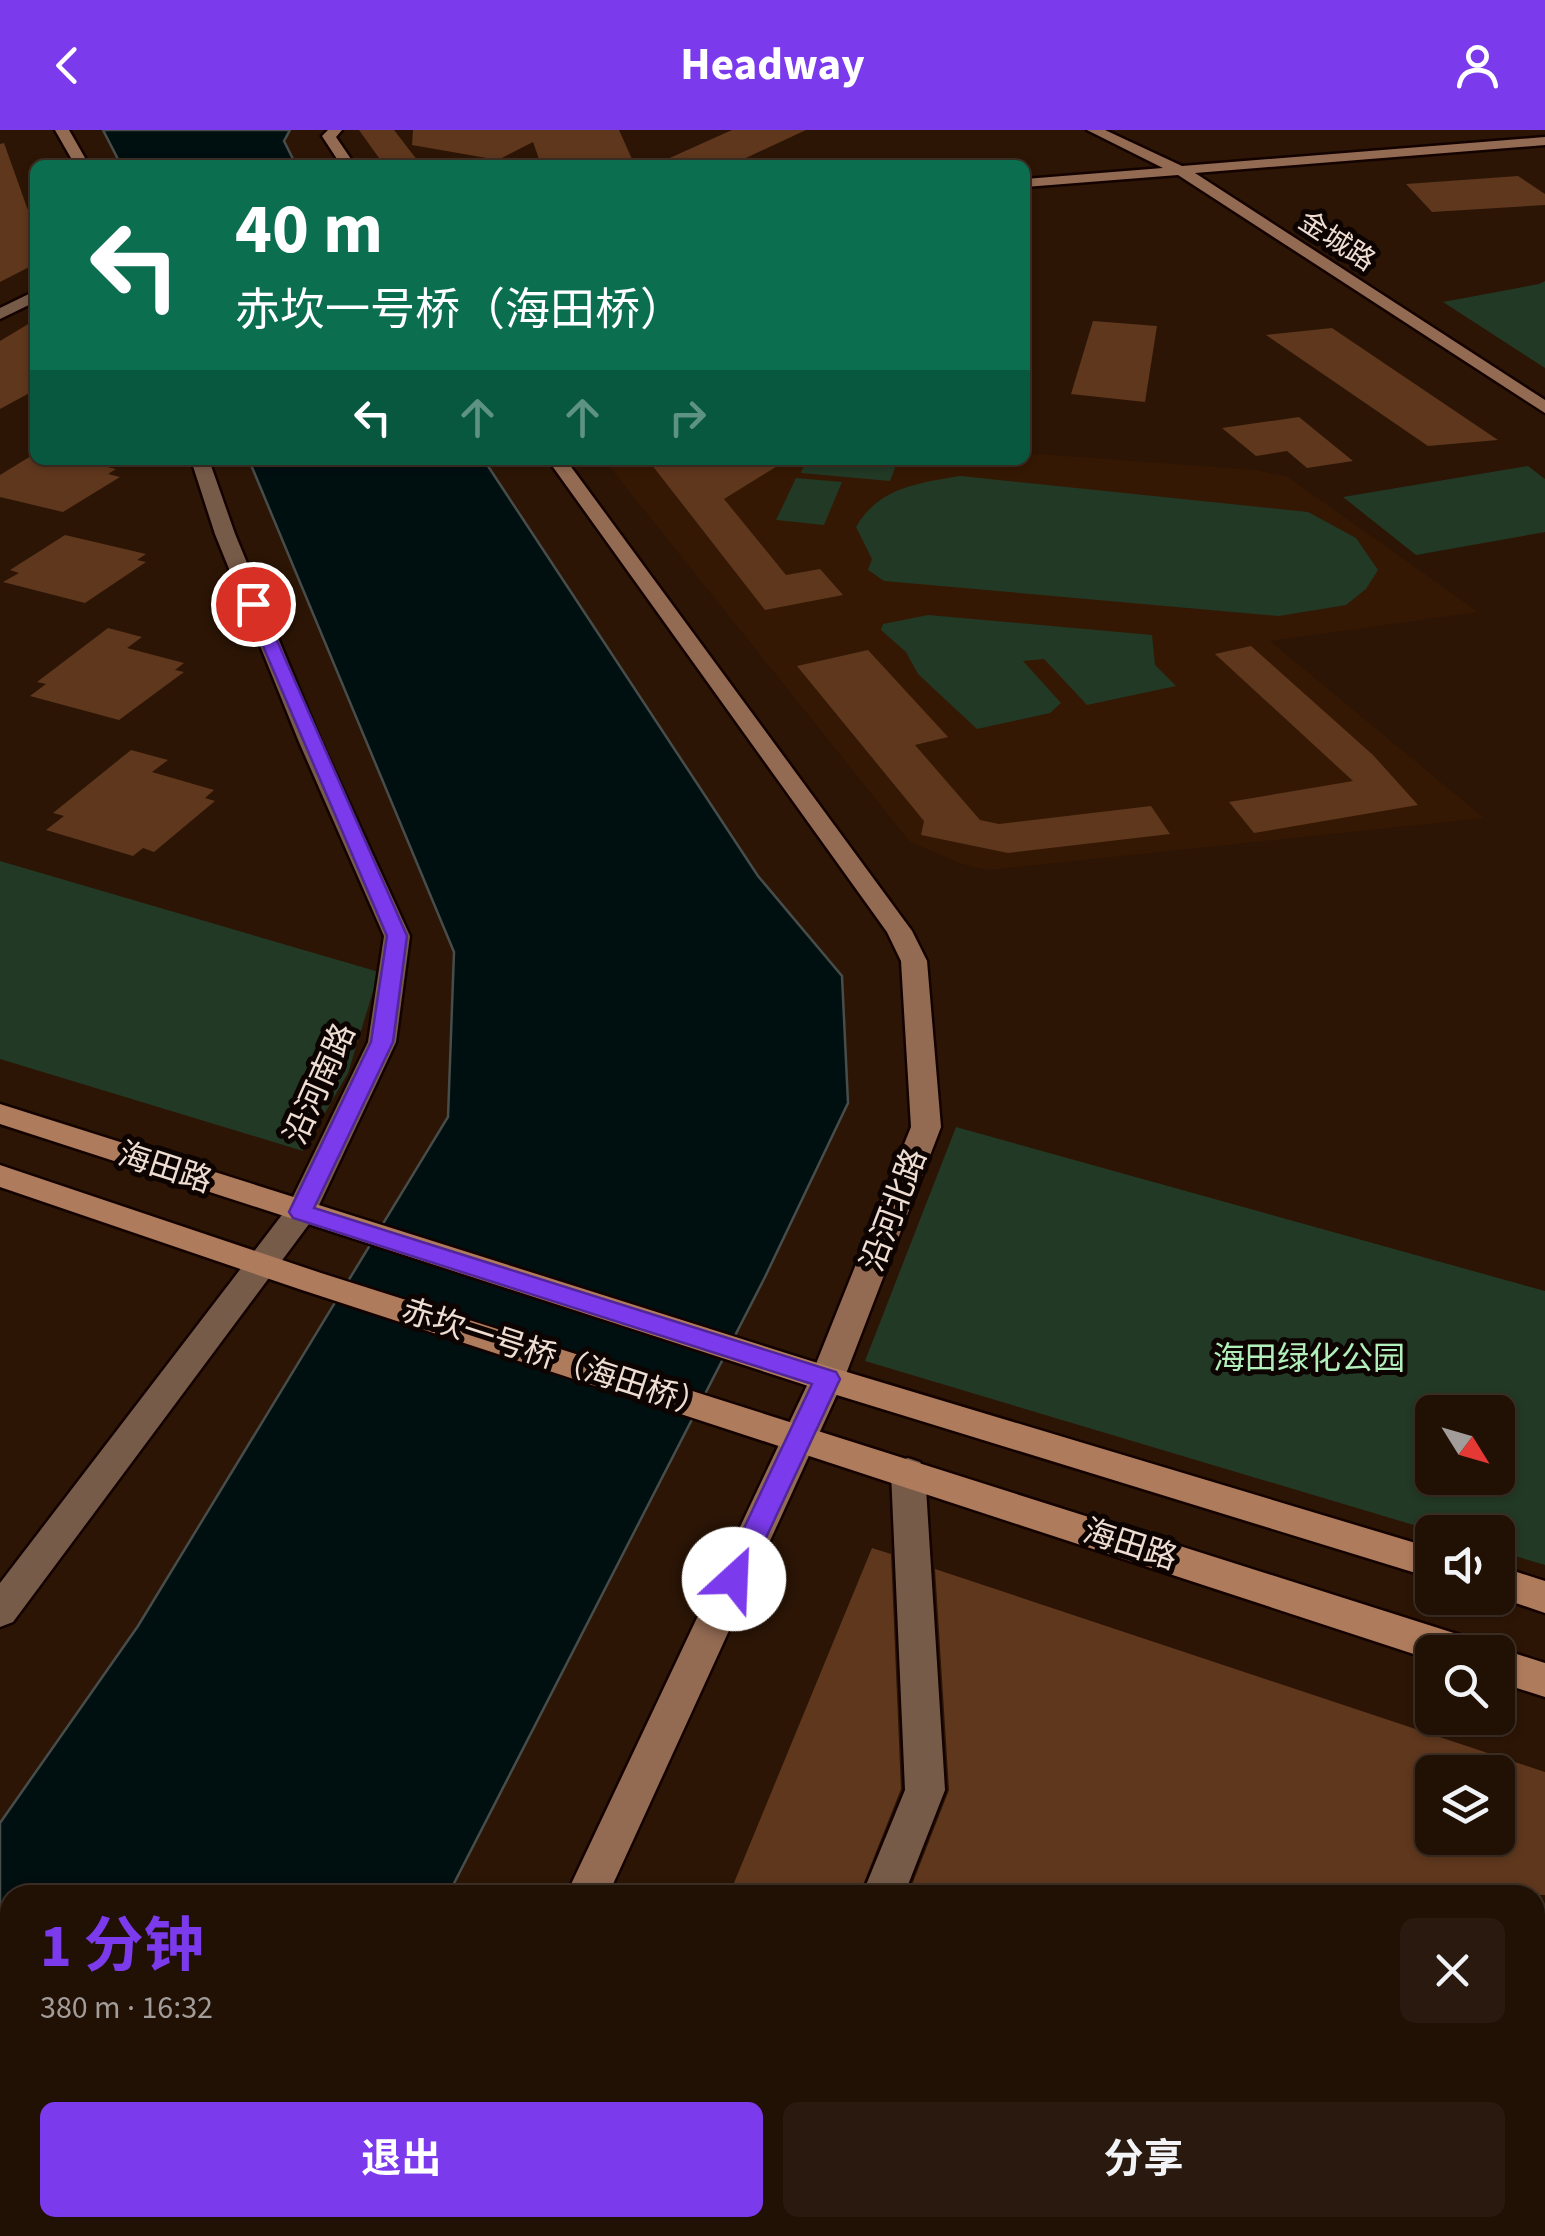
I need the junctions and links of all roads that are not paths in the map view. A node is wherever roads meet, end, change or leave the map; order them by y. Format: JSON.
{"nodes":[{"id":1,"x":62,"y":130,"type":"edge"},
{"id":2,"x":335,"y":130,"type":"edge"},
{"id":3,"x":1094,"y":130,"type":"edge"},
{"id":4,"x":1545,"y":142,"type":"edge"},
{"id":5,"x":79,"y":160,"type":"edge"},
{"id":6,"x":345,"y":160,"type":"edge"},
{"id":7,"x":1182,"y":172,"type":"junction"},
{"id":8,"x":1030,"y":183,"type":"edge"},
{"id":9,"x":30,"y":299,"type":"edge"},
{"id":10,"x":0,"y":314,"type":"edge"},
{"id":11,"x":1545,"y":408,"type":"edge"},
{"id":12,"x":202,"y":465,"type":"edge"},
{"id":13,"x":561,"y":465,"type":"edge"},
{"id":14,"x":0,"y":1114,"type":"edge"},
{"id":15,"x":0,"y":1176,"type":"edge"},
{"id":16,"x":315,"y":1217,"type":"junction"},
{"id":17,"x":264,"y":1265,"type":"junction"},
{"id":18,"x":310,"y":1281,"type":"joint"},
{"id":19,"x":827,"y":1379,"type":"junction"},
{"id":20,"x":799,"y":1438,"type":"junction"},
{"id":21,"x":908,"y":1472,"type":"junction"},
{"id":22,"x":1415,"y":1558,"type":"edge"},
{"id":23,"x":1515,"y":1587,"type":"edge"},
{"id":24,"x":1545,"y":1597,"type":"edge"},
{"id":25,"x":0,"y":1611,"type":"edge"},
{"id":26,"x":1415,"y":1637,"type":"edge"},
{"id":27,"x":1515,"y":1670,"type":"edge"},
{"id":28,"x":1545,"y":1680,"type":"edge"},
{"id":29,"x":592,"y":1885,"type":"edge"},
{"id":30,"x":886,"y":1885,"type":"edge"}],
"edges":[{"from":1,"to":5,"type":"street"},
{"from":2,"to":6,"type":"street"},
{"from":3,"to":7,"type":"street","name":"金城路"},
{"from":4,"to":7,"type":"street"},
{"from":7,"to":8,"type":"street"},
{"from":7,"to":11,"type":"street","name":"金城路"},
{"from":9,"to":10,"type":"street"},
{"from":12,"to":16,"type":"street","name":"沿河南路"},
{"from":13,"to":19,"type":"street","name":"沿河北路"},
{"from":14,"to":16,"type":"main road","name":"海田路"},
{"from":15,"to":17,"type":"main road","name":"海田路"},
{"from":16,"to":17,"type":"street","name":"沿河南路"},
{"from":16,"to":19,"type":"main road","name":"赤坎一号桥（海田桥）"},
{"from":17,"to":18,"type":"main road","name":"海田路"},
{"from":17,"to":25,"type":"street","name":"沿河南路"},
{"from":18,"to":20,"type":"main road","name":"赤坎一号桥（海田桥）"},
{"from":19,"to":20,"type":"street","name":"沿河北路"},
{"from":19,"to":22,"type":"main road"},
{"from":20,"to":21,"type":"main road","name":"海田路"},
{"from":20,"to":29,"type":"street","name":"沿河北路"},
{"from":21,"to":26,"type":"main road","name":"海田路"},
{"from":21,"to":30,"type":"street"},
{"from":23,"to":24,"type":"main road"},
{"from":27,"to":28,"type":"main road"}]}
